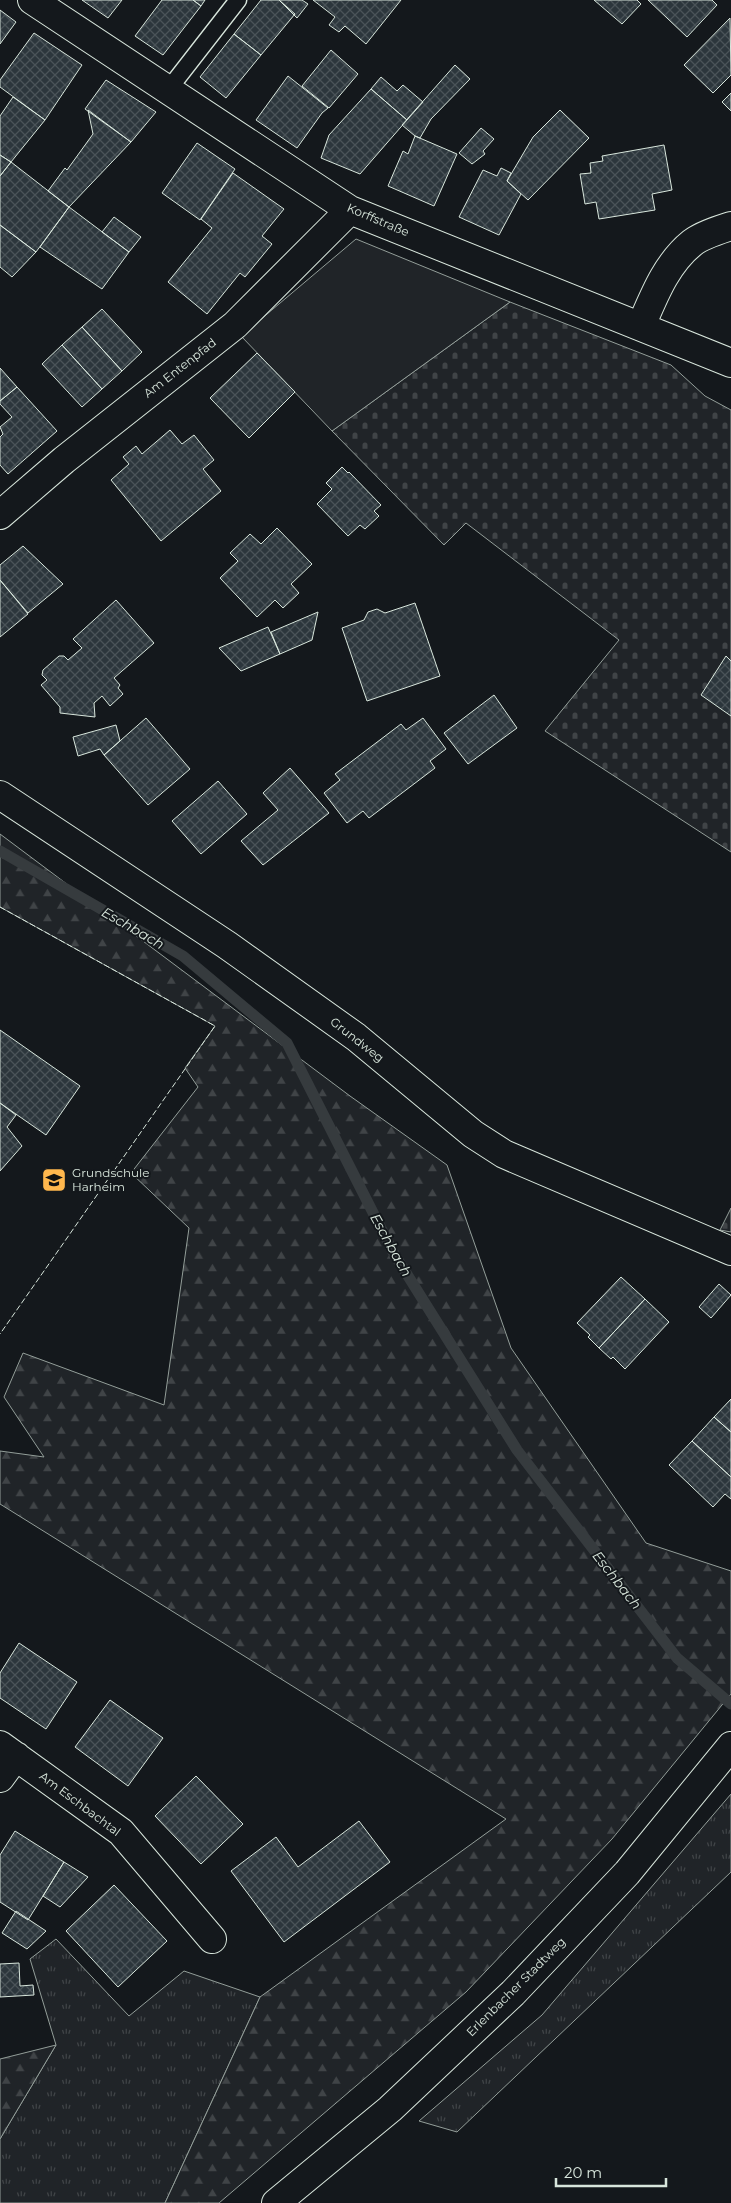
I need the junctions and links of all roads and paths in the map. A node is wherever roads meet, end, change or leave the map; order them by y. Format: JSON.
{"nodes":[{"id":1,"x":32,"y":0,"type":"edge"},
{"id":2,"x":238,"y":0,"type":"edge"},
{"id":3,"x":168,"y":90,"type":"junction"},
{"id":4,"x":350,"y":210,"type":"junction"},
{"id":5,"x":731,"y":226,"type":"edge"},
{"id":6,"x":641,"y":326,"type":"junction"},
{"id":7,"x":731,"y":363,"type":"edge"},
{"id":8,"x":0,"y":515,"type":"edge"},
{"id":9,"x":0,"y":795,"type":"edge"},
{"id":10,"x":731,"y":1251,"type":"edge"},
{"id":11,"x":731,"y":1746,"type":"edge"},
{"id":12,"x":8,"y":1750,"type":"edge"},
{"id":13,"x":0,"y":1778,"type":"edge"},
{"id":14,"x":212,"y":1939,"type":"dead end"},
{"id":15,"x":276,"y":2203,"type":"edge"}],
"edges":[{"from":1,"to":3,"type":"street","name":"Korffstraße"},
{"from":2,"to":3,"type":"lane"},
{"from":3,"to":4,"type":"street","name":"Korffstraße"},
{"from":4,"to":6,"type":"street","name":"Korffstraße"},
{"from":4,"to":8,"type":"street","name":"Am Entenpfad"},
{"from":5,"to":6,"type":"street"},
{"from":6,"to":7,"type":"street","name":"Korffstraße"},
{"from":9,"to":10,"type":"street","name":"Grundweg"},
{"from":11,"to":15,"type":"street","name":"Erlenbacher Stadtweg"},
{"from":12,"to":13,"type":"street"},
{"from":12,"to":14,"type":"street","name":"Am Eschbachtal"}]}
